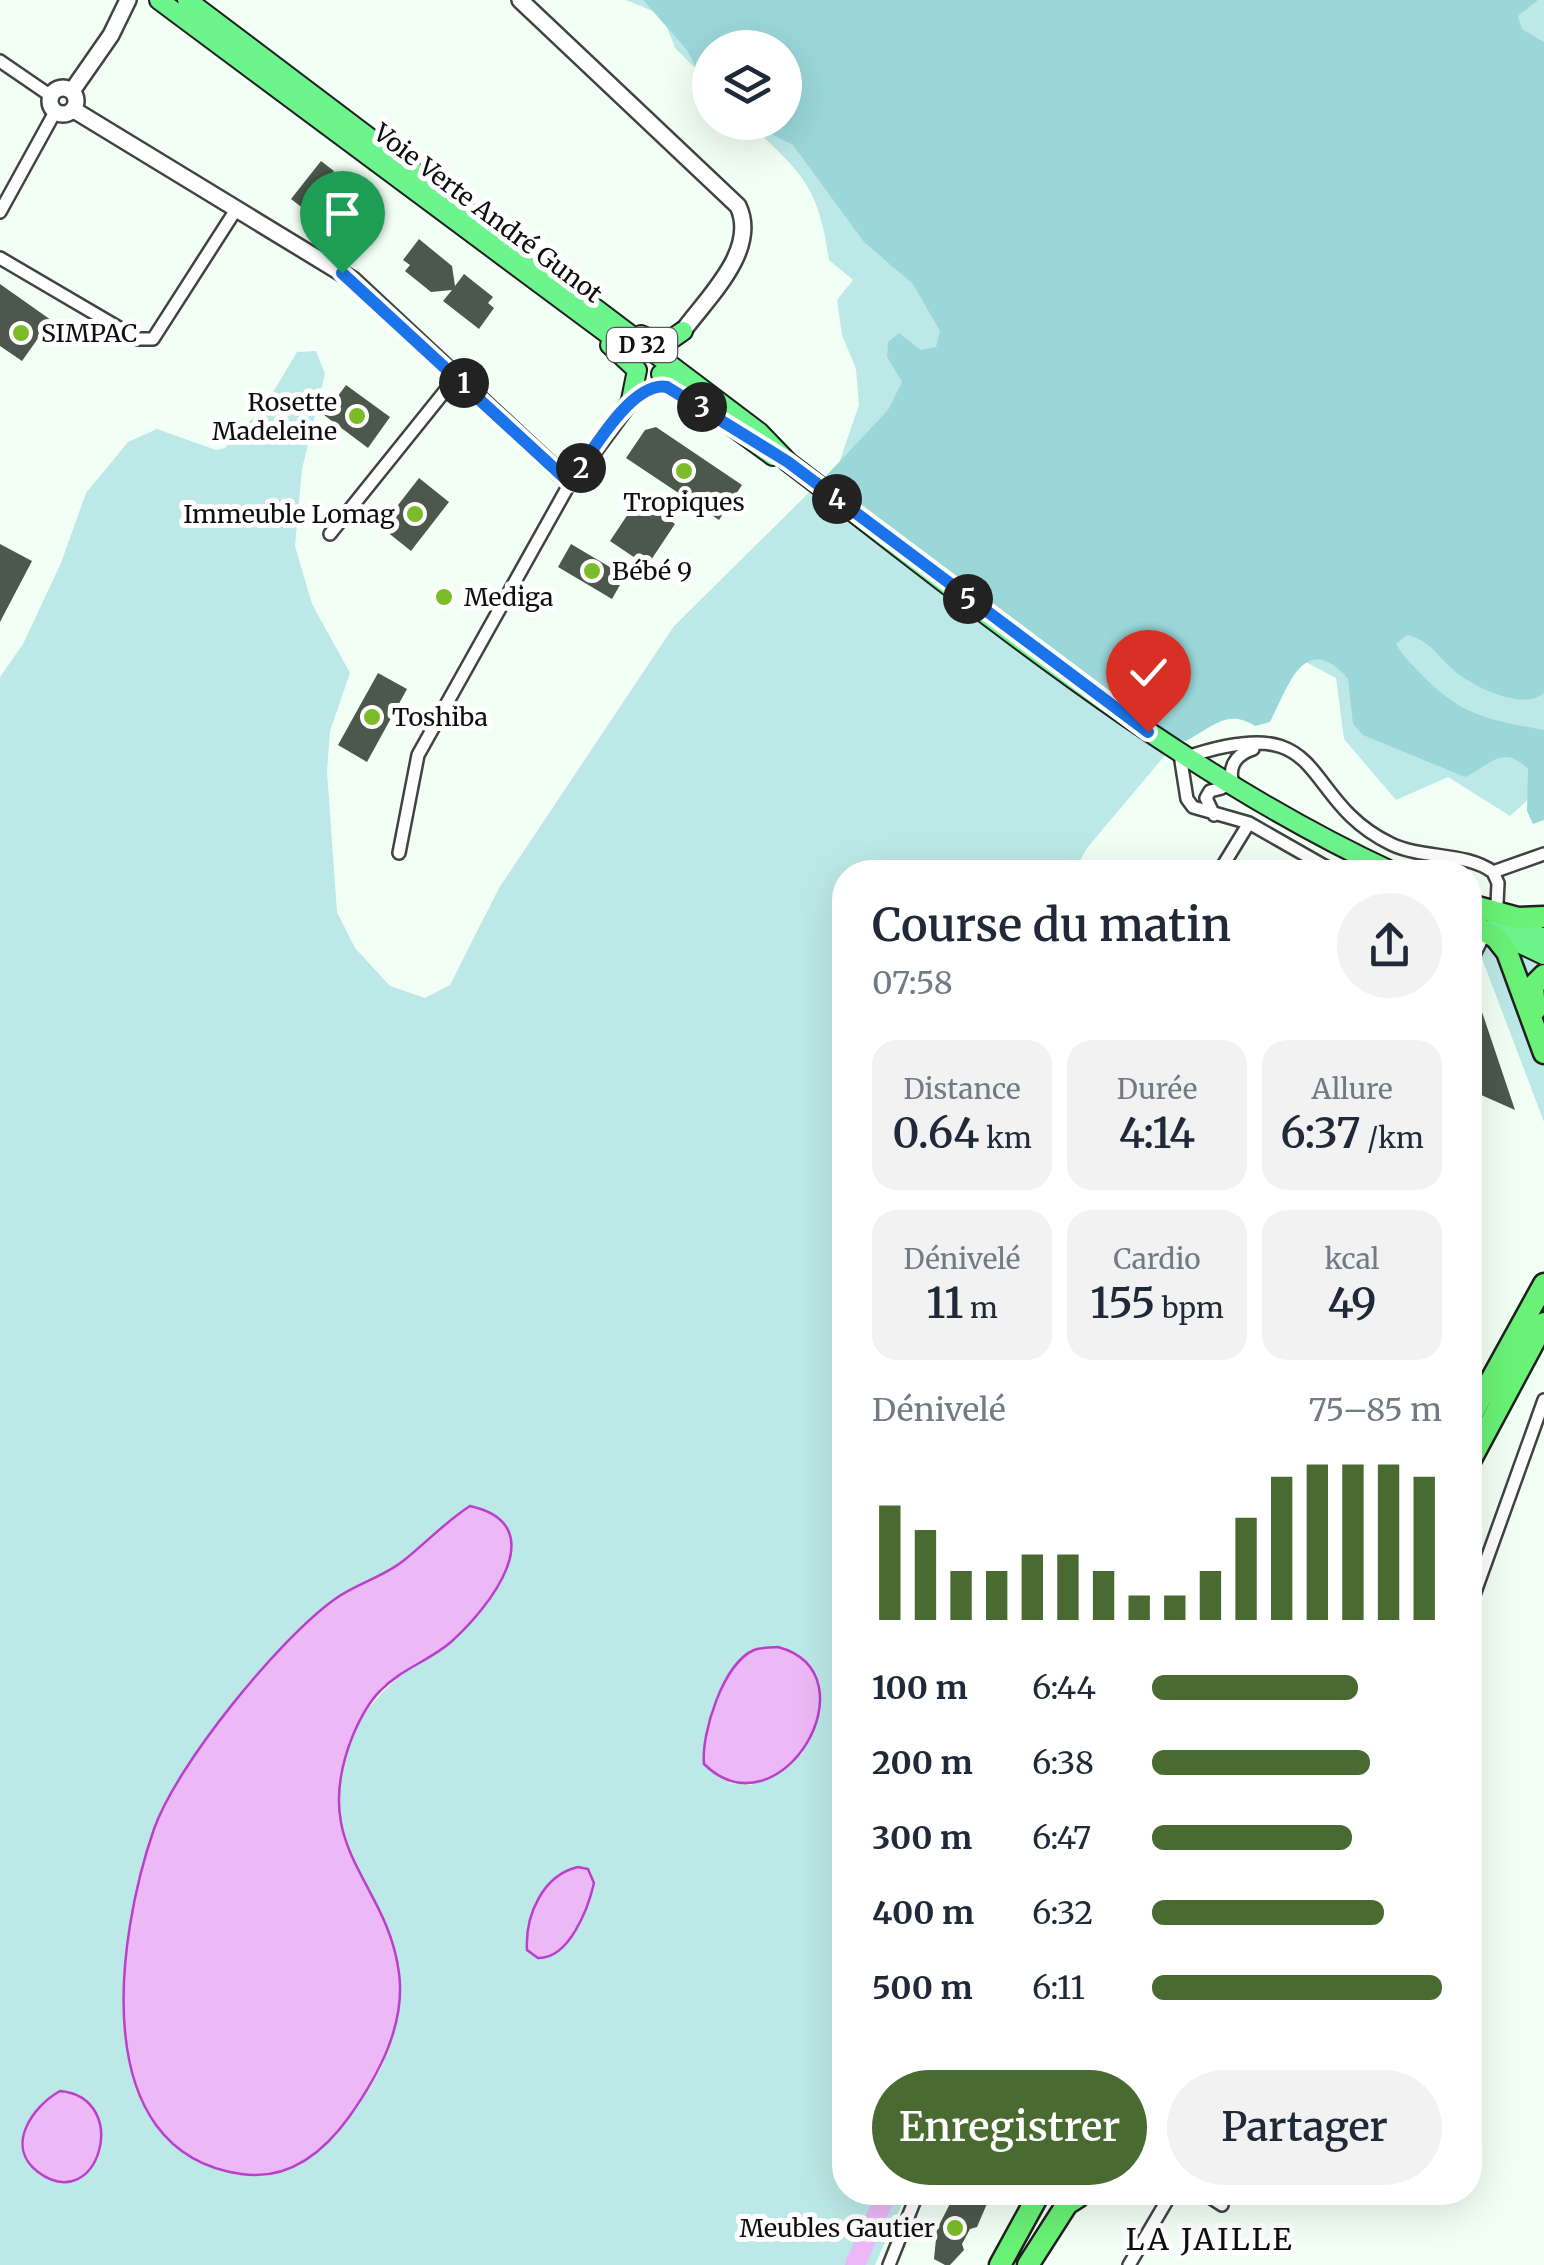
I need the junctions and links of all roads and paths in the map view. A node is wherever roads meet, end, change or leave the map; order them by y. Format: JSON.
{"nodes":[{"id":1,"x":128,"y":0,"type":"edge"},
{"id":2,"x":160,"y":0,"type":"edge"},
{"id":3,"x":186,"y":0,"type":"edge"},
{"id":4,"x":520,"y":0,"type":"edge"},
{"id":5,"x":0,"y":61,"type":"edge"},
{"id":6,"x":72,"y":91,"type":"junction"},
{"id":7,"x":53,"y":104,"type":"junction"},
{"id":8,"x":74,"y":110,"type":"junction"},
{"id":9,"x":237,"y":208,"type":"junction"},
{"id":10,"x":0,"y":212,"type":"edge"},
{"id":11,"x":0,"y":258,"type":"edge"},
{"id":12,"x":573,"y":299,"type":"junction"},
{"id":13,"x":683,"y":331,"type":"junction"},
{"id":14,"x":457,"y":376,"type":"junction"},
{"id":15,"x":631,"y":400,"type":"junction"},
{"id":16,"x":705,"y":401,"type":"junction"},
{"id":17,"x":570,"y":483,"type":"junction"},
{"id":18,"x":330,"y":534,"type":"dead end"},
{"id":19,"x":1271,"y":746,"type":"junction"},
{"id":20,"x":1184,"y":759,"type":"junction"},
{"id":21,"x":1228,"y":788,"type":"junction"},
{"id":22,"x":1255,"y":812,"type":"junction"},
{"id":23,"x":1214,"y":815,"type":"junction"},
{"id":24,"x":399,"y":852,"type":"dead end"},
{"id":25,"x":1544,"y":854,"type":"edge"},
{"id":26,"x":1226,"y":860,"type":"edge"},
{"id":27,"x":1319,"y":860,"type":"edge"},
{"id":28,"x":1349,"y":860,"type":"edge"},
{"id":29,"x":1365,"y":860,"type":"edge"},
{"id":30,"x":1458,"y":860,"type":"edge"},
{"id":31,"x":1482,"y":867,"type":"edge"},
{"id":32,"x":1493,"y":872,"type":"junction"},
{"id":33,"x":1497,"y":904,"type":"dead end"},
{"id":34,"x":1482,"y":909,"type":"edge"},
{"id":35,"x":1482,"y":911,"type":"edge"},
{"id":36,"x":1544,"y":917,"type":"edge"},
{"id":37,"x":1482,"y":931,"type":"edge"},
{"id":38,"x":1482,"y":932,"type":"edge"},
{"id":39,"x":1544,"y":938,"type":"edge"},
{"id":40,"x":1544,"y":955,"type":"edge"},
{"id":41,"x":1544,"y":975,"type":"edge"},
{"id":42,"x":1544,"y":1035,"type":"edge"},
{"id":43,"x":1544,"y":1054,"type":"edge"},
{"id":44,"x":1544,"y":1266,"type":"edge"},
{"id":45,"x":1544,"y":1284,"type":"edge"},
{"id":46,"x":1544,"y":1323,"type":"edge"},
{"id":47,"x":1544,"y":1338,"type":"edge"},
{"id":48,"x":1505,"y":1377,"type":"junction"},
{"id":49,"x":1544,"y":1400,"type":"edge"},
{"id":50,"x":1482,"y":1404,"type":"edge"},
{"id":51,"x":1482,"y":1432,"type":"edge"},
{"id":52,"x":1482,"y":1573,"type":"edge"},
{"id":53,"x":913,"y":2205,"type":"edge"},
{"id":54,"x":1020,"y":2205,"type":"edge"},
{"id":55,"x":1032,"y":2205,"type":"edge"},
{"id":56,"x":1065,"y":2205,"type":"edge"},
{"id":57,"x":1164,"y":2205,"type":"edge"},
{"id":58,"x":889,"y":2265,"type":"edge"},
{"id":59,"x":996,"y":2265,"type":"edge"},
{"id":60,"x":1026,"y":2265,"type":"edge"},
{"id":61,"x":1129,"y":2265,"type":"edge"}],
"edges":[{"from":1,"to":6,"type":"street"},
{"from":2,"to":12,"type":"main road","name":"Voie Verte André Gunot","number":"D 32"},
{"from":3,"to":12,"type":"main road","name":"Voie Verte André Gunot","number":"D 32"},
{"from":4,"to":13,"type":"street"},
{"from":5,"to":7,"type":"street"},
{"from":6,"to":7,"type":"street"},
{"from":6,"to":8,"type":"street"},
{"from":7,"to":8,"type":"street"},
{"from":7,"to":10,"type":"street"},
{"from":8,"to":9,"type":"street"},
{"from":9,"to":11,"type":"street"},
{"from":9,"to":14,"type":"street"},
{"from":12,"to":13,"type":"main road"},
{"from":12,"to":15,"type":"main road"},
{"from":12,"to":16,"type":"main road","name":"Voie Verte André Gunot","number":"D 32"},
{"from":13,"to":16,"type":"main road"},
{"from":14,"to":17,"type":"street"},
{"from":14,"to":18,"type":"street"},
{"from":15,"to":16,"type":"main road"},
{"from":15,"to":17,"type":"street"},
{"from":16,"to":20,"type":"main road","name":"Voie Verte André Gunot","number":"D 32"},
{"from":17,"to":24,"type":"street"},
{"from":19,"to":20,"type":"street"},
{"from":19,"to":21,"type":"street"},
{"from":19,"to":30,"type":"street"},
{"from":20,"to":21,"type":"main road","name":"Voie Verte André Gunot","number":"D 32"},
{"from":20,"to":23,"type":"street"},
{"from":21,"to":22,"type":"main road","name":"Voie Verte André Gunot","number":"D 32"},
{"from":21,"to":23,"type":"street"},
{"from":22,"to":23,"type":"street"},
{"from":22,"to":26,"type":"street"},
{"from":22,"to":27,"type":"street"},
{"from":22,"to":28,"type":"main road","name":"Voie Verte André Gunot","number":"D 32"},
{"from":22,"to":29,"type":"main road","name":"Voie Verte André Gunot","number":"D 32"},
{"from":25,"to":32,"type":"street"},
{"from":31,"to":32,"type":"street"},
{"from":32,"to":33,"type":"street"},
{"from":34,"to":36,"type":"highway"},
{"from":35,"to":39,"type":"main road"},
{"from":37,"to":40,"type":"main road"},
{"from":38,"to":43,"type":"highway"},
{"from":41,"to":42,"type":"highway"},
{"from":44,"to":48,"type":"highway"},
{"from":45,"to":48,"type":"highway"},
{"from":46,"to":48,"type":"highway"},
{"from":47,"to":48,"type":"highway"},
{"from":48,"to":50,"type":"highway"},
{"from":48,"to":51,"type":"highway"},
{"from":49,"to":52,"type":"street"},
{"from":53,"to":58,"type":"street"},
{"from":54,"to":59,"type":"highway"},
{"from":55,"to":59,"type":"highway"},
{"from":56,"to":60,"type":"highway"},
{"from":57,"to":61,"type":"street"}]}
